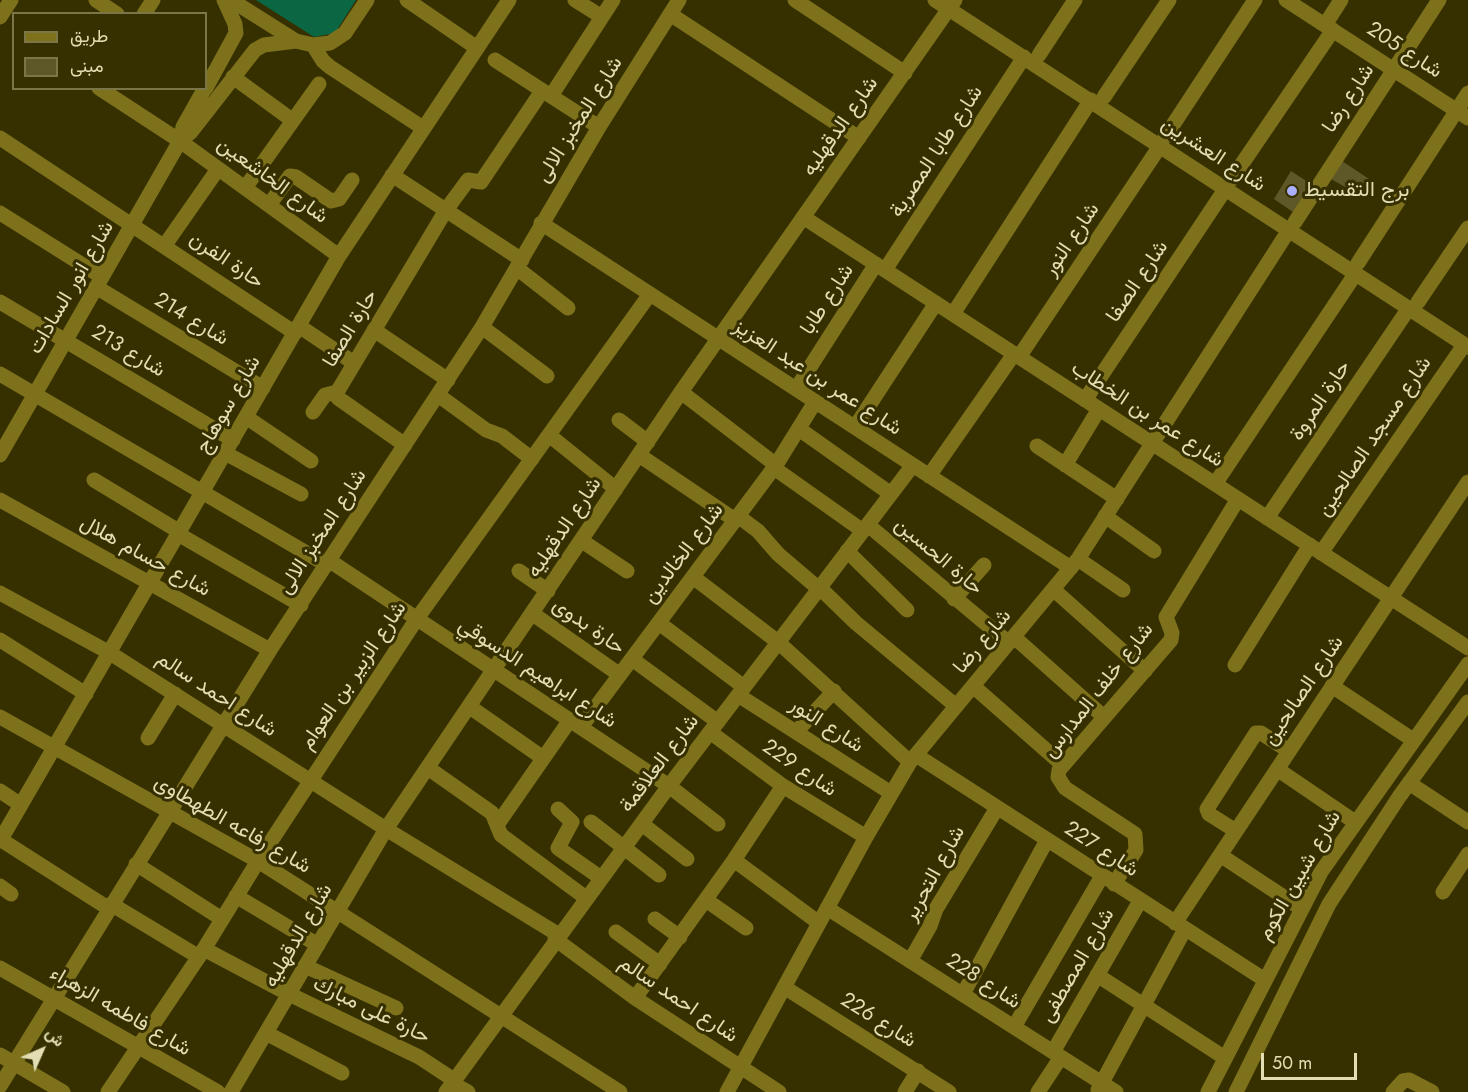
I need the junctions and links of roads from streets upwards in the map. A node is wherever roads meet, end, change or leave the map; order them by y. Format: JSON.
{"nodes":[{"id":1,"x":11,"y":0,"type":"edge"},
{"id":2,"x":96,"y":0,"type":"edge"},
{"id":3,"x":225,"y":0,"type":"edge"},
{"id":4,"x":231,"y":0,"type":"edge"},
{"id":5,"x":367,"y":0,"type":"edge"},
{"id":6,"x":407,"y":0,"type":"edge"},
{"id":7,"x":509,"y":0,"type":"edge"},
{"id":8,"x":575,"y":0,"type":"edge"},
{"id":9,"x":613,"y":0,"type":"edge"},
{"id":10,"x":679,"y":0,"type":"edge"},
{"id":11,"x":795,"y":0,"type":"edge"},
{"id":12,"x":935,"y":0,"type":"edge"},
{"id":13,"x":1075,"y":0,"type":"edge"},
{"id":14,"x":1169,"y":0,"type":"edge"},
{"id":15,"x":1256,"y":0,"type":"edge"},
{"id":16,"x":1286,"y":0,"type":"edge"},
{"id":17,"x":1341,"y":0,"type":"edge"},
{"id":18,"x":1439,"y":0,"type":"edge"},
{"id":19,"x":953,"y":2,"type":"edge"},
{"id":20,"x":114,"y":12,"type":"edge"},
{"id":21,"x":670,"y":14,"type":"junction"},
{"id":22,"x":0,"y":17,"type":"edge"},
{"id":23,"x":602,"y":18,"type":"junction"},
{"id":24,"x":1329,"y":28,"type":"junction"},
{"id":25,"x":296,"y":41,"type":"junction"},
{"id":26,"x":313,"y":45,"type":"junction"},
{"id":27,"x":477,"y":48,"type":"junction"},
{"id":28,"x":1031,"y":56,"type":"junction"},
{"id":29,"x":495,"y":60,"type":"dead end"},
{"id":30,"x":212,"y":61,"type":"edge"},
{"id":31,"x":1394,"y":69,"type":"junction"},
{"id":32,"x":905,"y":73,"type":"junction"},
{"id":33,"x":234,"y":77,"type":"junction"},
{"id":34,"x":207,"y":80,"type":"edge"},
{"id":35,"x":319,"y":84,"type":"dead end"},
{"id":36,"x":101,"y":90,"type":"edge"},
{"id":37,"x":204,"y":90,"type":"edge"},
{"id":38,"x":546,"y":93,"type":"junction"},
{"id":39,"x":1468,"y":93,"type":"edge"},
{"id":40,"x":1097,"y":98,"type":"junction"},
{"id":41,"x":1462,"y":114,"type":"edge"},
{"id":42,"x":292,"y":120,"type":"junction"},
{"id":43,"x":599,"y":128,"type":"junction"},
{"id":44,"x":423,"y":129,"type":"junction"},
{"id":45,"x":0,"y":138,"type":"edge"},
{"id":46,"x":859,"y":138,"type":"junction"},
{"id":47,"x":180,"y":141,"type":"junction"},
{"id":48,"x":1162,"y":141,"type":"junction"},
{"id":49,"x":218,"y":169,"type":"junction"},
{"id":50,"x":392,"y":176,"type":"junction"},
{"id":51,"x":352,"y":180,"type":"dead end"},
{"id":52,"x":1228,"y":184,"type":"junction"},
{"id":53,"x":245,"y":188,"type":"junction"},
{"id":54,"x":269,"y":205,"type":"junction"},
{"id":55,"x":446,"y":210,"type":"junction"},
{"id":56,"x":0,"y":213,"type":"edge"},
{"id":57,"x":803,"y":217,"type":"junction"},
{"id":58,"x":133,"y":223,"type":"junction"},
{"id":59,"x":541,"y":223,"type":"junction"},
{"id":60,"x":1292,"y":226,"type":"junction"},
{"id":61,"x":1468,"y":228,"type":"edge"},
{"id":62,"x":165,"y":245,"type":"junction"},
{"id":63,"x":339,"y":256,"type":"junction"},
{"id":64,"x":520,"y":265,"type":"junction"},
{"id":65,"x":881,"y":267,"type":"junction"},
{"id":66,"x":1357,"y":268,"type":"junction"},
{"id":67,"x":99,"y":282,"type":"junction"},
{"id":68,"x":650,"y":294,"type":"junction"},
{"id":69,"x":0,"y":302,"type":"edge"},
{"id":70,"x":936,"y":303,"type":"junction"},
{"id":71,"x":1414,"y":305,"type":"junction"},
{"id":72,"x":568,"y":308,"type":"dead end"},
{"id":73,"x":953,"y":314,"type":"junction"},
{"id":74,"x":482,"y":327,"type":"junction"},
{"id":75,"x":297,"y":329,"type":"junction"},
{"id":76,"x":374,"y":330,"type":"junction"},
{"id":77,"x":718,"y":339,"type":"junction"},
{"id":78,"x":66,"y":340,"type":"junction"},
{"id":79,"x":1467,"y":342,"type":"edge"},
{"id":80,"x":1016,"y":355,"type":"junction"},
{"id":81,"x":354,"y":363,"type":"junction"},
{"id":82,"x":0,"y":374,"type":"edge"},
{"id":83,"x":547,"y":376,"type":"dead end"},
{"id":84,"x":448,"y":380,"type":"junction"},
{"id":85,"x":263,"y":388,"type":"junction"},
{"id":86,"x":796,"y":389,"type":"junction"},
{"id":87,"x":337,"y":392,"type":"junction"},
{"id":88,"x":681,"y":392,"type":"junction"},
{"id":89,"x":35,"y":394,"type":"junction"},
{"id":90,"x":438,"y":395,"type":"junction"},
{"id":91,"x":1085,"y":400,"type":"junction"},
{"id":92,"x":815,"y":402,"type":"junction"},
{"id":93,"x":1099,"y":409,"type":"junction"},
{"id":94,"x":313,"y":412,"type":"dead end"},
{"id":95,"x":246,"y":417,"type":"junction"},
{"id":96,"x":619,"y":420,"type":"dead end"},
{"id":97,"x":855,"y":427,"type":"junction"},
{"id":98,"x":799,"y":429,"type":"junction"},
{"id":99,"x":6,"y":433,"type":"edge"},
{"id":100,"x":549,"y":435,"type":"junction"},
{"id":101,"x":1153,"y":444,"type":"junction"},
{"id":102,"x":405,"y":445,"type":"junction"},
{"id":103,"x":1037,"y":446,"type":"dead end"},
{"id":104,"x":229,"y":447,"type":"junction"},
{"id":105,"x":643,"y":448,"type":"junction"},
{"id":106,"x":0,"y":455,"type":"edge"},
{"id":107,"x":532,"y":459,"type":"junction"},
{"id":108,"x":311,"y":461,"type":"dead end"},
{"id":109,"x":913,"y":465,"type":"junction"},
{"id":110,"x":1065,"y":465,"type":"junction"},
{"id":111,"x":775,"y":466,"type":"junction"},
{"id":112,"x":929,"y":476,"type":"junction"},
{"id":113,"x":94,"y":480,"type":"dead end"},
{"id":114,"x":1468,"y":482,"type":"edge"},
{"id":115,"x":1215,"y":484,"type":"junction"},
{"id":116,"x":616,"y":489,"type":"junction"},
{"id":117,"x":203,"y":492,"type":"junction"},
{"id":118,"x":301,"y":494,"type":"dead end"},
{"id":119,"x":891,"y":494,"type":"junction"},
{"id":120,"x":1238,"y":498,"type":"junction"},
{"id":121,"x":1117,"y":499,"type":"junction"},
{"id":122,"x":0,"y":500,"type":"edge"},
{"id":123,"x":1105,"y":516,"type":"junction"},
{"id":124,"x":737,"y":518,"type":"junction"},
{"id":125,"x":1267,"y":518,"type":"junction"},
{"id":126,"x":865,"y":528,"type":"junction"},
{"id":127,"x":179,"y":533,"type":"junction"},
{"id":128,"x":582,"y":541,"type":"junction"},
{"id":129,"x":1316,"y":549,"type":"junction"},
{"id":130,"x":1154,"y":550,"type":"dead end"},
{"id":131,"x":848,"y":551,"type":"junction"},
{"id":132,"x":329,"y":563,"type":"junction"},
{"id":133,"x":1074,"y":563,"type":"junction"},
{"id":134,"x":984,"y":566,"type":"dead end"},
{"id":135,"x":519,"y":571,"type":"dead end"},
{"id":136,"x":627,"y":571,"type":"dead end"},
{"id":137,"x":693,"y":577,"type":"junction"},
{"id":138,"x":150,"y":583,"type":"junction"},
{"id":139,"x":820,"y":588,"type":"junction"},
{"id":140,"x":1054,"y":590,"type":"junction"},
{"id":141,"x":1123,"y":590,"type":"dead end"},
{"id":142,"x":548,"y":591,"type":"junction"},
{"id":143,"x":0,"y":593,"type":"edge"},
{"id":144,"x":1391,"y":598,"type":"junction"},
{"id":145,"x":954,"y":599,"type":"junction"},
{"id":146,"x":301,"y":605,"type":"junction"},
{"id":147,"x":907,"y":610,"type":"dead end"},
{"id":148,"x":533,"y":614,"type":"junction"},
{"id":149,"x":416,"y":620,"type":"junction"},
{"id":150,"x":659,"y":622,"type":"junction"},
{"id":151,"x":0,"y":640,"type":"edge"},
{"id":152,"x":1012,"y":640,"type":"junction"},
{"id":153,"x":778,"y":642,"type":"junction"},
{"id":154,"x":1468,"y":648,"type":"edge"},
{"id":155,"x":270,"y":650,"type":"junction"},
{"id":156,"x":110,"y":653,"type":"junction"},
{"id":157,"x":632,"y":659,"type":"junction"},
{"id":158,"x":1468,"y":664,"type":"edge"},
{"id":159,"x":1235,"y":666,"type":"dead end"},
{"id":160,"x":494,"y":671,"type":"junction"},
{"id":161,"x":1145,"y":671,"type":"junction"},
{"id":162,"x":620,"y":675,"type":"junction"},
{"id":163,"x":972,"y":686,"type":"junction"},
{"id":164,"x":1332,"y":686,"type":"junction"},
{"id":165,"x":741,"y":691,"type":"junction"},
{"id":166,"x":834,"y":691,"type":"junction"},
{"id":167,"x":86,"y":694,"type":"junction"},
{"id":168,"x":175,"y":694,"type":"junction"},
{"id":169,"x":1468,"y":702,"type":"edge"},
{"id":170,"x":470,"y":706,"type":"junction"},
{"id":171,"x":956,"y":706,"type":"junction"},
{"id":172,"x":0,"y":717,"type":"edge"},
{"id":173,"x":1104,"y":717,"type":"junction"},
{"id":174,"x":575,"y":724,"type":"junction"},
{"id":175,"x":224,"y":725,"type":"junction"},
{"id":176,"x":714,"y":727,"type":"junction"},
{"id":177,"x":796,"y":732,"type":"junction"},
{"id":178,"x":148,"y":738,"type":"dead end"},
{"id":179,"x":1413,"y":740,"type":"junction"},
{"id":180,"x":55,"y":748,"type":"junction"},
{"id":181,"x":1289,"y":751,"type":"junction"},
{"id":182,"x":543,"y":758,"type":"junction"},
{"id":183,"x":913,"y":759,"type":"junction"},
{"id":184,"x":1062,"y":765,"type":"junction"},
{"id":185,"x":428,"y":768,"type":"junction"},
{"id":186,"x":1277,"y":769,"type":"junction"},
{"id":187,"x":310,"y":780,"type":"junction"},
{"id":188,"x":1409,"y":783,"type":"junction"},
{"id":189,"x":669,"y":786,"type":"junction"},
{"id":190,"x":783,"y":786,"type":"junction"},
{"id":191,"x":0,"y":791,"type":"edge"},
{"id":192,"x":891,"y":793,"type":"junction"},
{"id":193,"x":21,"y":804,"type":"junction"},
{"id":194,"x":997,"y":808,"type":"junction"},
{"id":195,"x":558,"y":809,"type":"dead end"},
{"id":196,"x":169,"y":812,"type":"junction"},
{"id":197,"x":591,"y":822,"type":"dead end"},
{"id":198,"x":1355,"y":822,"type":"junction"},
{"id":199,"x":1468,"y":822,"type":"edge"},
{"id":200,"x":642,"y":824,"type":"junction"},
{"id":201,"x":718,"y":824,"type":"dead end"},
{"id":202,"x":497,"y":825,"type":"junction"},
{"id":203,"x":386,"y":829,"type":"junction"},
{"id":204,"x":1236,"y":831,"type":"junction"},
{"id":205,"x":866,"y":837,"type":"junction"},
{"id":206,"x":0,"y":839,"type":"edge"},
{"id":207,"x":1047,"y":840,"type":"junction"},
{"id":208,"x":624,"y":847,"type":"junction"},
{"id":209,"x":1468,"y":854,"type":"edge"},
{"id":210,"x":1220,"y":855,"type":"junction"},
{"id":211,"x":687,"y":859,"type":"dead end"},
{"id":212,"x":734,"y":860,"type":"junction"},
{"id":213,"x":258,"y":861,"type":"junction"},
{"id":214,"x":136,"y":864,"type":"junction"},
{"id":215,"x":660,"y":875,"type":"dead end"},
{"id":216,"x":601,"y":878,"type":"junction"},
{"id":217,"x":1108,"y":880,"type":"junction"},
{"id":218,"x":1443,"y":892,"type":"dead end"},
{"id":219,"x":236,"y":896,"type":"junction"},
{"id":220,"x":586,"y":898,"type":"junction"},
{"id":221,"x":706,"y":900,"type":"junction"},
{"id":222,"x":1140,"y":901,"type":"junction"},
{"id":223,"x":110,"y":906,"type":"junction"},
{"id":224,"x":827,"y":908,"type":"junction"},
{"id":225,"x":1302,"y":909,"type":"junction"},
{"id":226,"x":337,"y":911,"type":"junction"},
{"id":227,"x":222,"y":919,"type":"junction"},
{"id":228,"x":655,"y":919,"type":"dead end"},
{"id":229,"x":819,"y":923,"type":"junction"},
{"id":230,"x":1180,"y":926,"type":"junction"},
{"id":231,"x":746,"y":928,"type":"dead end"},
{"id":232,"x":615,"y":932,"type":"dead end"},
{"id":233,"x":557,"y":937,"type":"junction"},
{"id":234,"x":680,"y":938,"type":"junction"},
{"id":235,"x":318,"y":945,"type":"junction"},
{"id":236,"x":202,"y":953,"type":"junction"},
{"id":237,"x":910,"y":961,"type":"junction"},
{"id":238,"x":660,"y":964,"type":"junction"},
{"id":239,"x":305,"y":966,"type":"junction"},
{"id":240,"x":0,"y":968,"type":"edge"},
{"id":241,"x":1097,"y":975,"type":"junction"},
{"id":242,"x":1265,"y":980,"type":"junction"},
{"id":243,"x":784,"y":987,"type":"junction"},
{"id":244,"x":289,"y":994,"type":"junction"},
{"id":245,"x":963,"y":994,"type":"junction"},
{"id":246,"x":54,"y":998,"type":"junction"},
{"id":247,"x":635,"y":998,"type":"junction"},
{"id":248,"x":1143,"y":1005,"type":"junction"},
{"id":249,"x":396,"y":1008,"type":"dead end"},
{"id":250,"x":500,"y":1015,"type":"junction"},
{"id":251,"x":1014,"y":1027,"type":"junction"},
{"id":252,"x":266,"y":1033,"type":"junction"},
{"id":253,"x":137,"y":1046,"type":"junction"},
{"id":254,"x":1057,"y":1054,"type":"junction"},
{"id":255,"x":0,"y":1055,"type":"edge"},
{"id":256,"x":1225,"y":1058,"type":"junction"},
{"id":257,"x":14,"y":1063,"type":"junction"},
{"id":258,"x":740,"y":1068,"type":"junction"},
{"id":259,"x":918,"y":1071,"type":"junction"},
{"id":260,"x":342,"y":1073,"type":"dead end"},
{"id":261,"x":451,"y":1085,"type":"edge"},
{"id":262,"x":0,"y":1086,"type":"edge"},
{"id":263,"x":1099,"y":1087,"type":"edge"},
{"id":264,"x":611,"y":1089,"type":"edge"},
{"id":265,"x":63,"y":1092,"type":"edge"},
{"id":266,"x":108,"y":1092,"type":"edge"},
{"id":267,"x":218,"y":1092,"type":"edge"},
{"id":268,"x":231,"y":1092,"type":"edge"},
{"id":269,"x":468,"y":1092,"type":"edge"},
{"id":270,"x":727,"y":1092,"type":"edge"},
{"id":271,"x":779,"y":1092,"type":"edge"},
{"id":272,"x":905,"y":1092,"type":"edge"},
{"id":273,"x":949,"y":1092,"type":"edge"},
{"id":274,"x":1038,"y":1092,"type":"edge"},
{"id":275,"x":1116,"y":1092,"type":"edge"},
{"id":276,"x":1208,"y":1092,"type":"edge"},
{"id":277,"x":1236,"y":1092,"type":"edge"},
{"id":278,"x":1393,"y":1092,"type":"edge"},
{"id":279,"x":1432,"y":1092,"type":"edge"}],
"edges":[{"from":1,"to":22,"type":"street"},
{"from":2,"to":20,"type":"street"},
{"from":3,"to":30,"type":"street","name":"شارع انور السادات"},
{"from":4,"to":25,"type":"street","name":"شارع انور السادات"},
{"from":5,"to":26,"type":"street"},
{"from":6,"to":27,"type":"street"},
{"from":7,"to":27,"type":"street","name":"شارع سوهاج"},
{"from":8,"to":23,"type":"street"},
{"from":9,"to":23,"type":"street"},
{"from":10,"to":21,"type":"street","name":"شارع المخبز الالى"},
{"from":11,"to":32,"type":"street"},
{"from":12,"to":19,"type":"street","name":"شارع العشرين"},
{"from":13,"to":28,"type":"street"},
{"from":14,"to":40,"type":"street"},
{"from":15,"to":48,"type":"street","name":"شارع النور"},
{"from":16,"to":24,"type":"street","name":"شارع 205"},
{"from":17,"to":24,"type":"street","name":"شارع الصفا"},
{"from":18,"to":31,"type":"street","name":"شارع رضا"},
{"from":19,"to":28,"type":"street","name":"شارع العشرين"},
{"from":19,"to":32,"type":"street","name":"شارع الدقهليه"},
{"from":21,"to":43,"type":"street","name":"شارع المخبز الالى"},
{"from":21,"to":46,"type":"street"},
{"from":23,"to":38,"type":"street"},
{"from":24,"to":31,"type":"street","name":"شارع 205"},
{"from":24,"to":52,"type":"street","name":"شارع الصفا"},
{"from":25,"to":26,"type":"street","name":"شارع انور السادات"},
{"from":25,"to":33,"type":"street","name":"شارع انور السادات"},
{"from":26,"to":44,"type":"street"},
{"from":27,"to":44,"type":"street","name":"شارع سوهاج"},
{"from":28,"to":40,"type":"street","name":"شارع العشرين"},
{"from":28,"to":65,"type":"street","name":"شارع طابا المصرية"},
{"from":29,"to":38,"type":"street"},
{"from":30,"to":34,"type":"street","name":"شارع انور السادات"},
{"from":31,"to":41,"type":"street","name":"شارع 205"},
{"from":31,"to":60,"type":"street","name":"شارع رضا"},
{"from":32,"to":46,"type":"street","name":"شارع الدقهليه"},
{"from":33,"to":42,"type":"street"},
{"from":33,"to":47,"type":"street","name":"شارع انور السادات"},
{"from":35,"to":42,"type":"street"},
{"from":36,"to":47,"type":"street","name":"شارع الخاشعين"},
{"from":37,"to":47,"type":"street","name":"شارع انور السادات"},
{"from":38,"to":43,"type":"street"},
{"from":38,"to":55,"type":"street","name":"حارة الصفا"},
{"from":39,"to":41,"type":"street"},
{"from":40,"to":48,"type":"street","name":"شارع العشرين"},
{"from":40,"to":73,"type":"street"},
{"from":41,"to":66,"type":"street"},
{"from":42,"to":53,"type":"street"},
{"from":43,"to":59,"type":"street","name":"شارع المخبز الالى"},
{"from":44,"to":50,"type":"street","name":"شارع سوهاج"},
{"from":45,"to":58,"type":"street","name":"حارة الفرن"},
{"from":46,"to":57,"type":"street","name":"شارع الدقهليه"},
{"from":47,"to":49,"type":"street","name":"شارع الخاشعين"},
{"from":47,"to":58,"type":"street","name":"شارع انور السادات"},
{"from":48,"to":52,"type":"street","name":"شارع العشرين"},
{"from":48,"to":80,"type":"street","name":"شارع النور"},
{"from":49,"to":53,"type":"street","name":"شارع الخاشعين"},
{"from":49,"to":62,"type":"street"},
{"from":50,"to":55,"type":"street"},
{"from":50,"to":63,"type":"street","name":"شارع سوهاج"},
{"from":51,"to":54,"type":"street"},
{"from":52,"to":60,"type":"street","name":"شارع العشرين"},
{"from":52,"to":91,"type":"street","name":"شارع الصفا"},
{"from":53,"to":54,"type":"street","name":"شارع الخاشعين"},
{"from":54,"to":63,"type":"street","name":"شارع الخاشعين"},
{"from":55,"to":64,"type":"street"},
{"from":55,"to":76,"type":"street","name":"حارة الصفا"},
{"from":56,"to":67,"type":"street","name":"شارع 214"},
{"from":57,"to":65,"type":"street","name":"شارع عمر بن الخطاب"},
{"from":57,"to":77,"type":"street","name":"شارع الدقهليه"},
{"from":58,"to":62,"type":"street","name":"حارة الفرن"},
{"from":58,"to":67,"type":"street","name":"شارع انور السادات"},
{"from":59,"to":64,"type":"street","name":"شارع المخبز الالى"},
{"from":59,"to":68,"type":"street","name":"شارع عمر بن عبد العزيز"},
{"from":60,"to":66,"type":"street","name":"شارع العشرين"},
{"from":60,"to":101,"type":"street","name":"شارع رضا"},
{"from":61,"to":71,"type":"street","name":"حارة المروة"},
{"from":62,"to":75,"type":"street","name":"حارة الفرن"},
{"from":63,"to":75,"type":"street","name":"شارع سوهاج"},
{"from":64,"to":72,"type":"street"},
{"from":64,"to":74,"type":"street","name":"شارع المخبز الالى"},
{"from":65,"to":70,"type":"street","name":"شارع عمر بن الخطاب"},
{"from":65,"to":86,"type":"street","name":"شارع طابا"},
{"from":66,"to":71,"type":"street","name":"شارع العشرين"},
{"from":66,"to":115,"type":"street"},
{"from":67,"to":78,"type":"street","name":"شارع انور السادات"},
{"from":67,"to":85,"type":"street","name":"شارع 214"},
{"from":68,"to":77,"type":"street","name":"شارع عمر بن عبد العزيز"},
{"from":68,"to":100,"type":"street","name":"شارع الزبير بن العوام"},
{"from":69,"to":78,"type":"street","name":"شارع 213"},
{"from":70,"to":73,"type":"street","name":"شارع عمر بن الخطاب"},
{"from":70,"to":97,"type":"street"},
{"from":71,"to":79,"type":"street","name":"شارع العشرين"},
{"from":71,"to":125,"type":"street","name":"حارة المروة"},
{"from":73,"to":80,"type":"street","name":"شارع عمر بن الخطاب"},
{"from":74,"to":83,"type":"street"},
{"from":74,"to":84,"type":"street","name":"شارع المخبز الالى"},
{"from":75,"to":81,"type":"street","name":"حارة الفرن"},
{"from":75,"to":85,"type":"street","name":"شارع سوهاج"},
{"from":76,"to":81,"type":"street","name":"حارة الصفا"},
{"from":76,"to":84,"type":"street"},
{"from":77,"to":86,"type":"street","name":"شارع عمر بن عبد العزيز"},
{"from":77,"to":88,"type":"street","name":"شارع الدقهليه"},
{"from":78,"to":89,"type":"street","name":"شارع انور السادات"},
{"from":78,"to":104,"type":"street","name":"شارع 213"},
{"from":79,"to":129,"type":"street","name":"شارع مسجد الصالحين"},
{"from":80,"to":91,"type":"street","name":"شارع عمر بن الخطاب"},
{"from":80,"to":112,"type":"street","name":"شارع النور"},
{"from":81,"to":87,"type":"street","name":"حارة الصفا"},
{"from":82,"to":89,"type":"street","name":"شارع ابراهيم الدسوقي"},
{"from":84,"to":90,"type":"street","name":"شارع المخبز الالى"},
{"from":85,"to":95,"type":"street","name":"شارع سوهاج"},
{"from":86,"to":92,"type":"street","name":"شارع عمر بن عبد العزيز"},
{"from":87,"to":94,"type":"street"},
{"from":87,"to":102,"type":"street","name":"حارة الصفا"},
{"from":88,"to":105,"type":"street","name":"شارع الدقهليه"},
{"from":88,"to":111,"type":"street","name":"حارة الحسين"},
{"from":89,"to":99,"type":"street","name":"شارع انور السادات"},
{"from":89,"to":117,"type":"street","name":"شارع ابراهيم الدسوقي"},
{"from":90,"to":102,"type":"street","name":"شارع المخبز الالى"},
{"from":90,"to":107,"type":"street"},
{"from":91,"to":93,"type":"street","name":"شارع عمر بن الخطاب"},
{"from":92,"to":97,"type":"street","name":"شارع عمر بن عبد العزيز"},
{"from":92,"to":98,"type":"street","name":"شارع الخالدين"},
{"from":93,"to":101,"type":"street","name":"شارع عمر بن الخطاب"},
{"from":93,"to":110,"type":"street"},
{"from":95,"to":104,"type":"street","name":"شارع سوهاج"},
{"from":95,"to":108,"type":"street"},
{"from":96,"to":105,"type":"street"},
{"from":97,"to":109,"type":"street","name":"شارع عمر بن عبد العزيز"},
{"from":98,"to":111,"type":"street","name":"شارع الخالدين"},
{"from":98,"to":119,"type":"street"},
{"from":99,"to":106,"type":"street","name":"شارع انور السادات"},
{"from":100,"to":107,"type":"street","name":"شارع الزبير بن العوام"},
{"from":100,"to":116,"type":"street"},
{"from":101,"to":115,"type":"street","name":"شارع عمر بن الخطاب"},
{"from":101,"to":121,"type":"street","name":"شارع رضا"},
{"from":102,"to":132,"type":"street","name":"شارع المخبز الالى"},
{"from":103,"to":110,"type":"street"},
{"from":104,"to":117,"type":"street","name":"شارع سوهاج"},
{"from":104,"to":118,"type":"street","name":"شارع 213"},
{"from":105,"to":116,"type":"street","name":"شارع الدقهليه"},
{"from":105,"to":124,"type":"street"},
{"from":107,"to":149,"type":"street","name":"شارع الزبير بن العوام"},
{"from":109,"to":112,"type":"street","name":"شارع عمر بن عبد العزيز"},
{"from":109,"to":119,"type":"street","name":"شارع العلاقمة"},
{"from":110,"to":121,"type":"street"},
{"from":111,"to":124,"type":"street","name":"شارع الخالدين"},
{"from":111,"to":126,"type":"street","name":"حارة الحسين"},
{"from":112,"to":133,"type":"street","name":"شارع عمر بن عبد العزيز"},
{"from":113,"to":127,"type":"street"},
{"from":114,"to":144,"type":"street","name":"شارع الصالحين"},
{"from":115,"to":120,"type":"street","name":"شارع عمر بن الخطاب"},
{"from":116,"to":128,"type":"street","name":"شارع الدقهليه"},
{"from":117,"to":127,"type":"street","name":"شارع سوهاج"},
{"from":117,"to":132,"type":"street","name":"شارع ابراهيم الدسوقي"},
{"from":119,"to":126,"type":"street","name":"شارع العلاقمة"},
{"from":120,"to":125,"type":"street","name":"شارع عمر بن الخطاب"},
{"from":120,"to":161,"type":"street","name":"شارع خلف المدارس"},
{"from":121,"to":123,"type":"street","name":"شارع رضا"},
{"from":122,"to":138,"type":"street","name":"شارع حسام هلال"},
{"from":123,"to":130,"type":"street"},
{"from":123,"to":133,"type":"street","name":"شارع رضا"},
{"from":124,"to":137,"type":"street","name":"شارع الخالدين"},
{"from":124,"to":139,"type":"street"},
{"from":125,"to":129,"type":"street","name":"شارع عمر بن الخطاب"},
{"from":126,"to":131,"type":"street","name":"شارع العلاقمة"},
{"from":126,"to":145,"type":"street","name":"حارة الحسين"},
{"from":127,"to":138,"type":"street","name":"شارع سوهاج"},
{"from":127,"to":146,"type":"street"},
{"from":128,"to":136,"type":"street"},
{"from":128,"to":142,"type":"street","name":"شارع الدقهليه"},
{"from":129,"to":144,"type":"street","name":"شارع عمر بن الخطاب"},
{"from":129,"to":159,"type":"street","name":"شارع مسجد الصالحين"},
{"from":131,"to":139,"type":"street","name":"شارع العلاقمة"},
{"from":131,"to":147,"type":"street"},
{"from":132,"to":146,"type":"street","name":"شارع المخبز الالى"},
{"from":132,"to":149,"type":"street","name":"شارع ابراهيم الدسوقي"},
{"from":133,"to":140,"type":"street","name":"شارع رضا"},
{"from":133,"to":141,"type":"street","name":"شارع عمر بن عبد العزيز"},
{"from":134,"to":145,"type":"street"},
{"from":135,"to":142,"type":"street"},
{"from":137,"to":150,"type":"street","name":"شارع الخالدين"},
{"from":137,"to":153,"type":"street","name":"شارع 227"},
{"from":138,"to":155,"type":"street","name":"شارع حسام هلال"},
{"from":138,"to":156,"type":"street","name":"شارع سوهاج"},
{"from":139,"to":153,"type":"street","name":"شارع العلاقمة"},
{"from":139,"to":171,"type":"street"},
{"from":140,"to":152,"type":"street","name":"شارع رضا"},
{"from":140,"to":161,"type":"street"},
{"from":142,"to":148,"type":"street","name":"شارع الدقهليه"},
{"from":143,"to":156,"type":"street","name":"شارع احمد سالم"},
{"from":144,"to":154,"type":"street","name":"شارع عمر بن الخطاب"},
{"from":144,"to":164,"type":"street","name":"شارع الصالحين"},
{"from":145,"to":152,"type":"street","name":"حارة الحسين"},
{"from":146,"to":155,"type":"street","name":"شارع المخبز الالى"},
{"from":148,"to":160,"type":"street","name":"شارع الدقهليه"},
{"from":148,"to":162,"type":"street","name":"حارة بدوى"},
{"from":149,"to":160,"type":"street","name":"شارع ابراهيم الدسوقي"},
{"from":149,"to":187,"type":"street","name":"شارع الزبير بن العوام"},
{"from":150,"to":157,"type":"street","name":"شارع الخالدين"},
{"from":150,"to":165,"type":"street","name":"شارع النور"},
{"from":151,"to":167,"type":"street"},
{"from":152,"to":163,"type":"street","name":"شارع رضا"},
{"from":152,"to":173,"type":"street","name":"حارة الحسين"},
{"from":153,"to":165,"type":"street","name":"شارع العلاقمة"},
{"from":153,"to":166,"type":"street","name":"شارع 227"},
{"from":155,"to":175,"type":"street","name":"شارع المخبز الالى"},
{"from":156,"to":167,"type":"street","name":"شارع سوهاج"},
{"from":156,"to":168,"type":"street","name":"شارع احمد سالم"},
{"from":157,"to":162,"type":"street","name":"شارع الخالدين"},
{"from":157,"to":176,"type":"street","name":"شارع 229"},
{"from":158,"to":179,"type":"street","name":"شارع شبين الكوم"},
{"from":160,"to":170,"type":"street","name":"شارع الدقهليه"},
{"from":160,"to":174,"type":"street","name":"شارع ابراهيم الدسوقي"},
{"from":161,"to":173,"type":"street","name":"شارع خلف المدارس"},
{"from":162,"to":174,"type":"street","name":"شارع الخالدين"},
{"from":163,"to":171,"type":"street","name":"شارع رضا"},
{"from":163,"to":184,"type":"street"},
{"from":164,"to":179,"type":"street"},
{"from":164,"to":181,"type":"street","name":"شارع الصالحين"},
{"from":165,"to":176,"type":"street","name":"شارع العلاقمة"},
{"from":165,"to":177,"type":"street","name":"شارع النور"},
{"from":166,"to":177,"type":"street"},
{"from":166,"to":183,"type":"street","name":"شارع 227"},
{"from":167,"to":180,"type":"street","name":"شارع سوهاج"},
{"from":168,"to":175,"type":"street","name":"شارع احمد سالم"},
{"from":168,"to":178,"type":"street"},
{"from":169,"to":188,"type":"street","name":"شارع شبين الكوم"},
{"from":170,"to":182,"type":"street"},
{"from":170,"to":185,"type":"street","name":"شارع الدقهليه"},
{"from":171,"to":183,"type":"street","name":"شارع رضا"},
{"from":172,"to":180,"type":"street","name":"شارع رفاعه الطهطاوى"},
{"from":173,"to":184,"type":"street","name":"شارع خلف المدارس"},
{"from":174,"to":182,"type":"street","name":"شارع الخالدين"},
{"from":174,"to":189,"type":"street","name":"شارع ابراهيم الدسوقي"},
{"from":175,"to":187,"type":"street","name":"شارع احمد سالم"},
{"from":175,"to":196,"type":"street","name":"شارع المخبز الالى"},
{"from":176,"to":189,"type":"street","name":"شارع العلاقمة"},
{"from":176,"to":190,"type":"street","name":"شارع 229"},
{"from":177,"to":192,"type":"street","name":"شارع النور"},
{"from":179,"to":198,"type":"street","name":"شارع شبين الكوم"},
{"from":180,"to":193,"type":"street","name":"شارع سوهاج"},
{"from":180,"to":196,"type":"street","name":"شارع رفاعه الطهطاوى"},
{"from":181,"to":186,"type":"street","name":"شارع الصالحين"},
{"from":181,"to":204,"type":"street"},
{"from":182,"to":202,"type":"street","name":"شارع الخالدين"},
{"from":183,"to":192,"type":"street","name":"شارع رضا"},
{"from":183,"to":194,"type":"street","name":"شارع 227"},
{"from":184,"to":217,"type":"street","name":"شارع خلف المدارس"},
{"from":185,"to":202,"type":"street"},
{"from":185,"to":203,"type":"street","name":"شارع الدقهليه"},
{"from":186,"to":198,"type":"street"},
{"from":186,"to":204,"type":"street","name":"شارع الصالحين"},
{"from":187,"to":203,"type":"street","name":"شارع احمد سالم"},
{"from":187,"to":213,"type":"street","name":"شارع الزبير بن العوام"},
{"from":188,"to":199,"type":"street"},
{"from":188,"to":277,"type":"street","name":"شارع شبين الكوم"},
{"from":189,"to":200,"type":"street","name":"شارع العلاقمة"},
{"from":189,"to":201,"type":"street","name":"شارع ابراهيم الدسوقي"},
{"from":190,"to":205,"type":"street","name":"شارع 229"},
{"from":190,"to":212,"type":"street"},
{"from":191,"to":193,"type":"street"},
{"from":192,"to":205,"type":"street","name":"شارع رضا"},
{"from":193,"to":206,"type":"street","name":"شارع سوهاج"},
{"from":194,"to":207,"type":"street","name":"شارع 227"},
{"from":194,"to":237,"type":"street","name":"شارع التحرير"},
{"from":195,"to":216,"type":"street"},
{"from":196,"to":213,"type":"street","name":"شارع رفاعه الطهطاوى"},
{"from":196,"to":214,"type":"street","name":"شارع المخبز الالى"},
{"from":197,"to":208,"type":"street"},
{"from":198,"to":225,"type":"street","name":"شارع شبين الكوم"},
{"from":200,"to":208,"type":"street","name":"شارع العلاقمة"},
{"from":200,"to":211,"type":"street"},
{"from":202,"to":220,"type":"street"},
{"from":203,"to":226,"type":"street","name":"شارع الدقهليه"},
{"from":203,"to":233,"type":"street","name":"شارع احمد سالم"},
{"from":204,"to":210,"type":"street","name":"شارع الصالحين"},
{"from":205,"to":224,"type":"street","name":"شارع رضا"},
{"from":206,"to":223,"type":"street","name":"حارة على مبارك"},
{"from":207,"to":217,"type":"street","name":"شارع 227"},
{"from":207,"to":245,"type":"street"},
{"from":208,"to":215,"type":"street"},
{"from":208,"to":216,"type":"street","name":"شارع العلاقمة"},
{"from":209,"to":218,"type":"street"},
{"from":210,"to":225,"type":"street"},
{"from":210,"to":230,"type":"street","name":"شارع الصالحين"},
{"from":212,"to":221,"type":"street"},
{"from":212,"to":229,"type":"street"},
{"from":213,"to":219,"type":"street","name":"شارع الزبير بن العوام"},
{"from":213,"to":226,"type":"street","name":"شارع رفاعه الطهطاوى"},
{"from":214,"to":223,"type":"street","name":"شارع المخبز الالى"},
{"from":214,"to":227,"type":"street"},
{"from":216,"to":220,"type":"street","name":"شارع العلاقمة"},
{"from":217,"to":222,"type":"street","name":"شارع 227"},
{"from":217,"to":251,"type":"street"},
{"from":219,"to":227,"type":"street","name":"شارع الزبير بن العوام"},
{"from":219,"to":235,"type":"street"},
{"from":220,"to":233,"type":"street","name":"شارع العلاقمة"},
{"from":221,"to":231,"type":"street"},
{"from":221,"to":234,"type":"street"},
{"from":222,"to":230,"type":"street","name":"شارع 227"},
{"from":222,"to":241,"type":"street","name":"شارع المصطفى"},
{"from":223,"to":236,"type":"street","name":"حارة على مبارك"},
{"from":223,"to":246,"type":"street","name":"شارع المخبز الالى"},
{"from":224,"to":229,"type":"street","name":"شارع رضا"},
{"from":224,"to":237,"type":"street","name":"شارع 228"},
{"from":225,"to":242,"type":"street","name":"شارع شبين الكوم"},
{"from":226,"to":235,"type":"street","name":"شارع الدقهليه"},
{"from":226,"to":250,"type":"street","name":"شارع رفاعه الطهطاوى"},
{"from":227,"to":236,"type":"street","name":"شارع الزبير بن العوام"},
{"from":228,"to":234,"type":"street"},
{"from":229,"to":243,"type":"street","name":"شارع رضا"},
{"from":230,"to":242,"type":"street","name":"شارع 227"},
{"from":230,"to":248,"type":"street","name":"شارع الصالحين"},
{"from":232,"to":238,"type":"street"},
{"from":233,"to":247,"type":"street","name":"شارع احمد سالم"},
{"from":233,"to":250,"type":"street","name":"شارع العلاقمة"},
{"from":234,"to":238,"type":"street"},
{"from":235,"to":239,"type":"street","name":"شارع الدقهليه"},
{"from":236,"to":244,"type":"street","name":"حارة على مبارك"},
{"from":236,"to":253,"type":"street","name":"شارع الزبير بن العوام"},
{"from":237,"to":245,"type":"street","name":"شارع 228"},
{"from":238,"to":247,"type":"street"},
{"from":239,"to":244,"type":"street","name":"شارع الدقهليه"},
{"from":239,"to":249,"type":"street"},
{"from":240,"to":246,"type":"street","name":"شارع فاطمه الزهراء"},
{"from":241,"to":248,"type":"street"},
{"from":241,"to":254,"type":"street","name":"شارع المصطفى"},
{"from":242,"to":256,"type":"street","name":"شارع شبين الكوم"},
{"from":243,"to":258,"type":"street","name":"شارع رضا"},
{"from":243,"to":259,"type":"street","name":"شارع 226"},
{"from":244,"to":252,"type":"street","name":"شارع الدقهليه"},
{"from":244,"to":261,"type":"street","name":"حارة على مبارك"},
{"from":245,"to":251,"type":"street","name":"شارع 228"},
{"from":246,"to":253,"type":"street","name":"شارع فاطمه الزهراء"},
{"from":246,"to":257,"type":"street","name":"شارع المخبز الالى"},
{"from":247,"to":258,"type":"street","name":"شارع احمد سالم"},
{"from":248,"to":256,"type":"street"},
{"from":248,"to":263,"type":"street","name":"شارع الصالحين"},
{"from":250,"to":261,"type":"street","name":"شارع العلاقمة"},
{"from":250,"to":264,"type":"street","name":"شارع رفاعه الطهطاوى"},
{"from":251,"to":254,"type":"street","name":"شارع 228"},
{"from":252,"to":260,"type":"street"},
{"from":252,"to":268,"type":"street","name":"شارع الدقهليه"},
{"from":253,"to":266,"type":"street","name":"شارع الزبير بن العوام"},
{"from":253,"to":267,"type":"street","name":"شارع فاطمه الزهراء"},
{"from":254,"to":263,"type":"street","name":"شارع 228"},
{"from":254,"to":274,"type":"street","name":"شارع المصطفى"},
{"from":255,"to":257,"type":"street"},
{"from":256,"to":276,"type":"street","name":"شارع شبين الكوم"},
{"from":257,"to":262,"type":"street","name":"شارع المخبز الالى"},
{"from":257,"to":265,"type":"street"},
{"from":258,"to":270,"type":"street","name":"شارع رضا"},
{"from":258,"to":271,"type":"street","name":"شارع احمد سالم"},
{"from":259,"to":272,"type":"street"},
{"from":259,"to":273,"type":"street","name":"شارع 226"},
{"from":261,"to":269,"type":"street","name":"حارة على مبارك"},
{"from":263,"to":275,"type":"street","name":"شارع 228"},
{"from":278,"to":279,"type":"street"}]}
